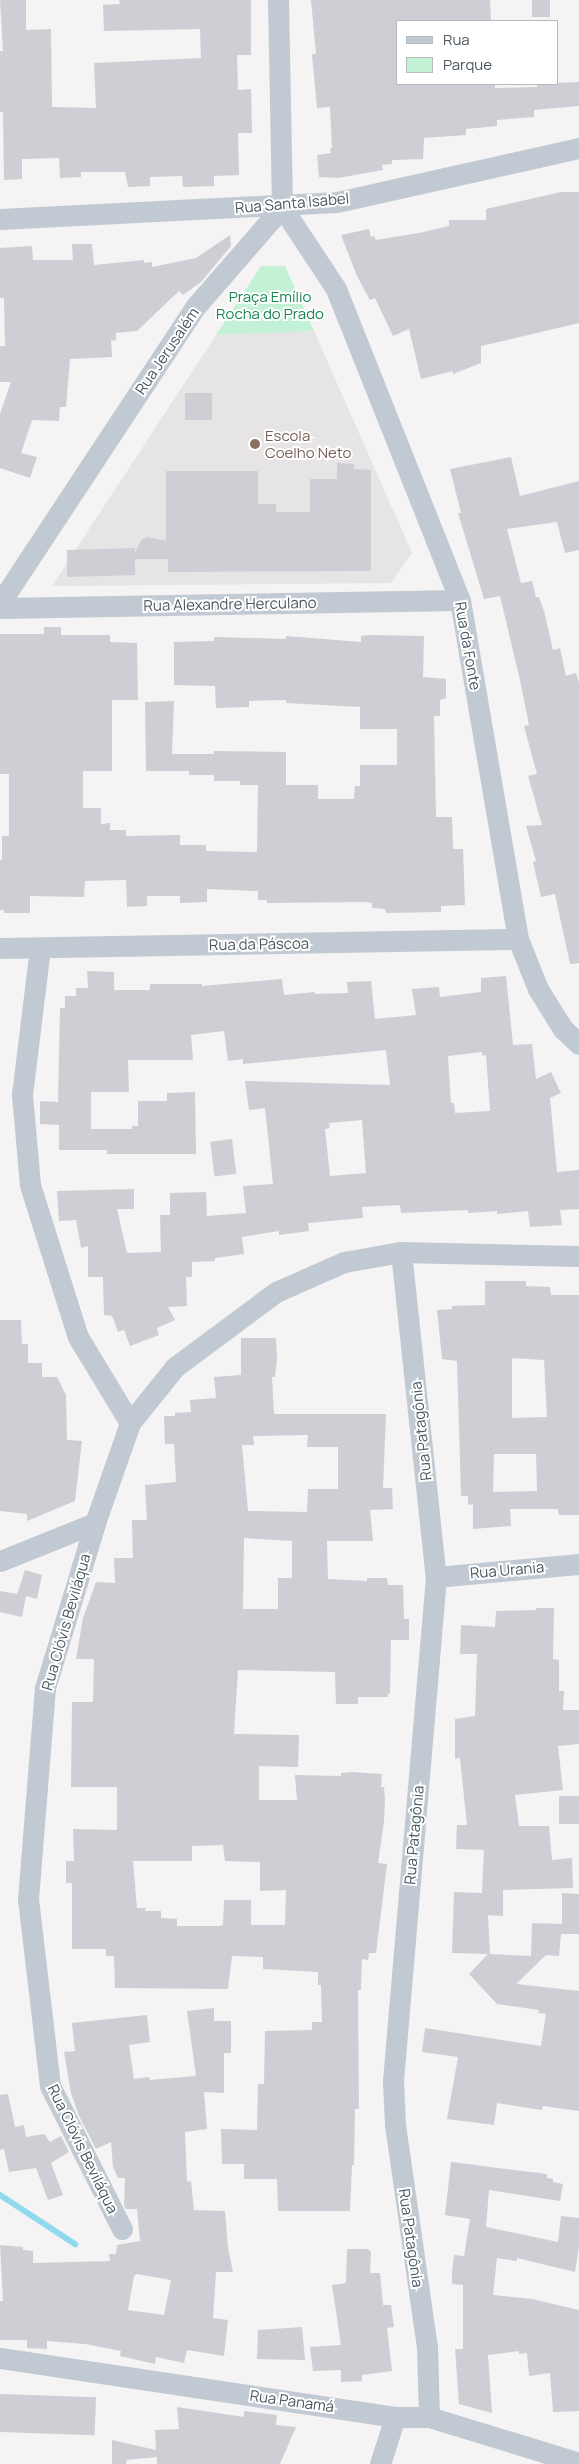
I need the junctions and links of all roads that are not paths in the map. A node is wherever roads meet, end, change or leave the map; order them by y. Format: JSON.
{"nodes":[{"id":1,"x":278,"y":0,"type":"edge"},
{"id":2,"x":579,"y":148,"type":"edge"},
{"id":3,"x":282,"y":207,"type":"junction"},
{"id":4,"x":0,"y":219,"type":"edge"},
{"id":5,"x":460,"y":600,"type":"junction"},
{"id":6,"x":0,"y":603,"type":"edge"},
{"id":7,"x":0,"y":608,"type":"edge"},
{"id":8,"x":518,"y":939,"type":"junction"},
{"id":9,"x":0,"y":948,"type":"edge"},
{"id":10,"x":40,"y":948,"type":"junction"},
{"id":11,"x":579,"y":1044,"type":"edge"},
{"id":12,"x":401,"y":1252,"type":"junction"},
{"id":13,"x":579,"y":1256,"type":"edge"},
{"id":14,"x":130,"y":1423,"type":"junction"},
{"id":15,"x":95,"y":1523,"type":"junction"},
{"id":16,"x":0,"y":1561,"type":"edge"},
{"id":17,"x":579,"y":1564,"type":"edge"},
{"id":18,"x":436,"y":1577,"type":"junction"},
{"id":19,"x":122,"y":2229,"type":"dead end"},
{"id":20,"x":0,"y":2358,"type":"edge"},
{"id":21,"x":395,"y":2416,"type":"junction"},
{"id":22,"x":429,"y":2417,"type":"junction"},
{"id":23,"x":579,"y":2463,"type":"edge"},
{"id":24,"x":380,"y":2464,"type":"edge"}],
"edges":[{"from":1,"to":3,"type":"street"},
{"from":2,"to":3,"type":"street","name":"Rua Santa Isabel"},
{"from":3,"to":4,"type":"street","name":"Rua Santa Isabel"},
{"from":3,"to":5,"type":"street","name":"Rua da Fonte"},
{"from":3,"to":6,"type":"street","name":"Rua Jerusalém"},
{"from":5,"to":7,"type":"street","name":"Rua Alexandre Herculano"},
{"from":5,"to":8,"type":"street","name":"Rua da Fonte"},
{"from":8,"to":10,"type":"street","name":"Rua da Páscoa"},
{"from":8,"to":11,"type":"street","name":"Rua da Fonte"},
{"from":9,"to":10,"type":"street","name":"Rua da Páscoa"},
{"from":10,"to":14,"type":"street"},
{"from":12,"to":13,"type":"street","name":"Rua Clóvis Beviláqua"},
{"from":12,"to":14,"type":"street","name":"Rua Clóvis Beviláqua"},
{"from":12,"to":18,"type":"street","name":"Rua Patagônia"},
{"from":14,"to":15,"type":"street","name":"Rua Clóvis Beviláqua"},
{"from":15,"to":16,"type":"street"},
{"from":15,"to":19,"type":"street","name":"Rua Clóvis Beviláqua"},
{"from":17,"to":18,"type":"street","name":"Rua Urania"},
{"from":18,"to":22,"type":"street","name":"Rua Patagônia"},
{"from":20,"to":21,"type":"street","name":"Rua Panamá"},
{"from":21,"to":22,"type":"street","name":"Rua Panamá"},
{"from":21,"to":24,"type":"street"},
{"from":22,"to":23,"type":"street","name":"Rua Panamá"}]}
